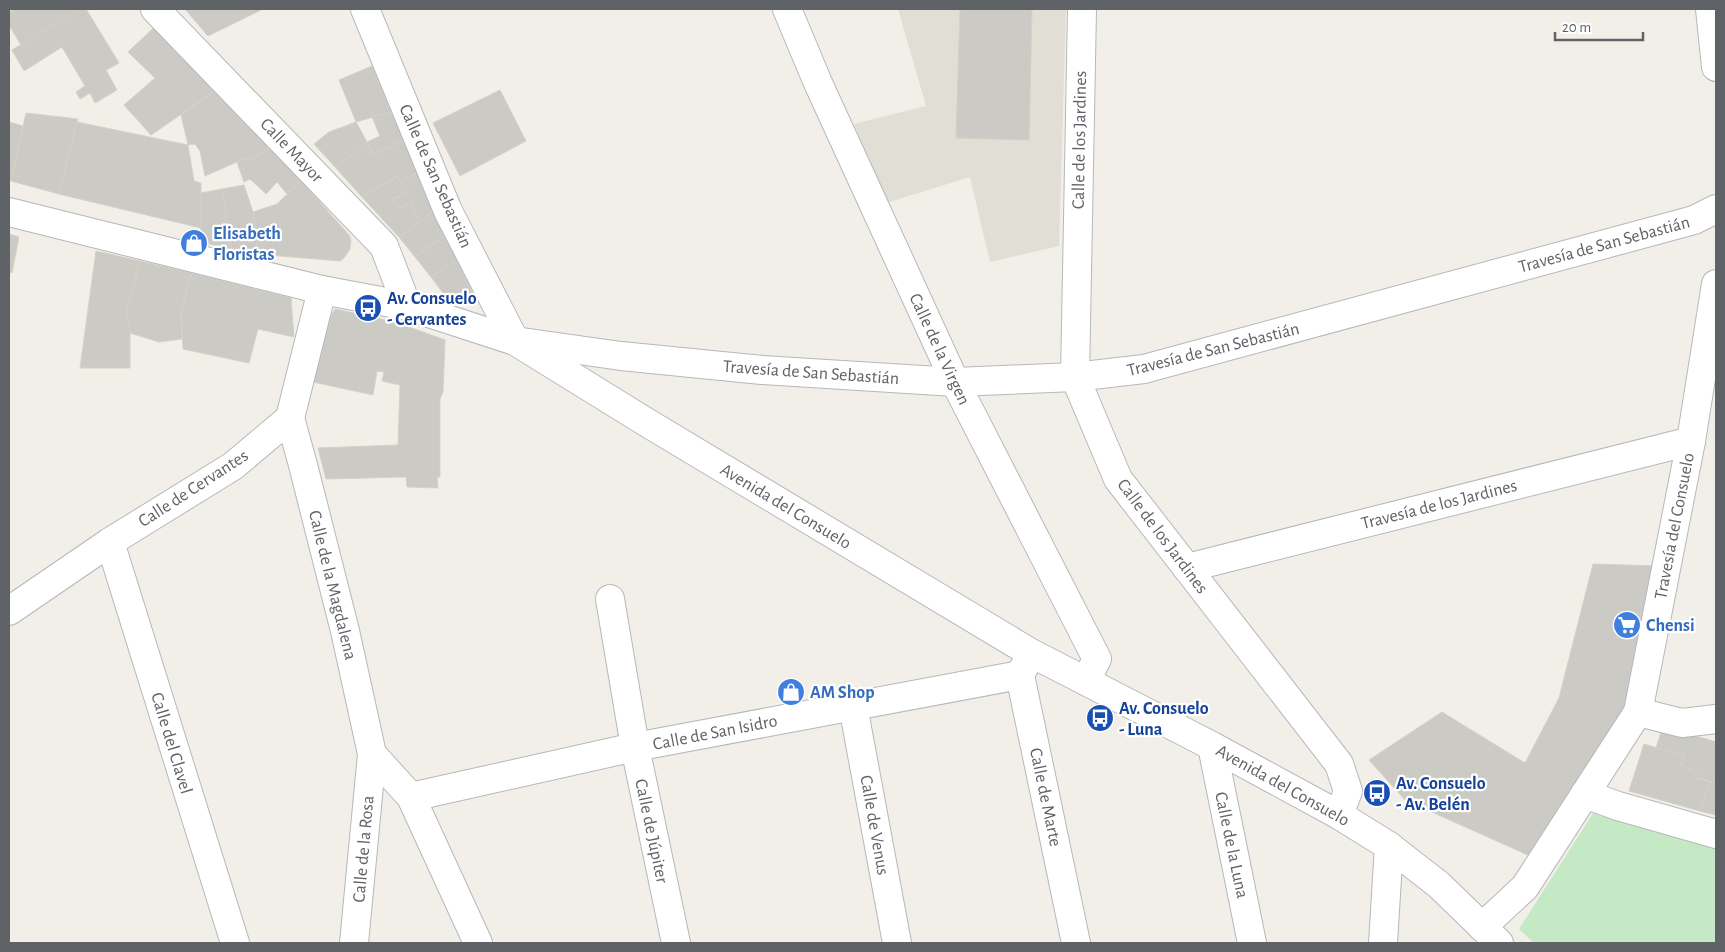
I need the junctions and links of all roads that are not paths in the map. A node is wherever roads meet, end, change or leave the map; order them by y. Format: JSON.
{"nodes":[{"id":1,"x":156,"y":9,"type":"edge"},
{"id":2,"x":365,"y":9,"type":"edge"},
{"id":3,"x":787,"y":9,"type":"edge"},
{"id":4,"x":1082,"y":9,"type":"edge"},
{"id":5,"x":1710,"y":9,"type":"edge"},
{"id":6,"x":1716,"y":67,"type":"edge"},
{"id":7,"x":1716,"y":209,"type":"edge"},
{"id":8,"x":9,"y":212,"type":"edge"},
{"id":9,"x":1716,"y":284,"type":"edge"},
{"id":10,"x":322,"y":290,"type":"junction"},
{"id":11,"x":407,"y":306,"type":"junction"},
{"id":12,"x":515,"y":341,"type":"junction"},
{"id":13,"x":1075,"y":377,"type":"junction"},
{"id":14,"x":955,"y":382,"type":"junction"},
{"id":15,"x":290,"y":418,"type":"junction"},
{"id":16,"x":1690,"y":441,"type":"junction"},
{"id":17,"x":110,"y":542,"type":"junction"},
{"id":18,"x":1187,"y":568,"type":"junction"},
{"id":19,"x":610,"y":599,"type":"dead end"},
{"id":20,"x":9,"y":611,"type":"edge"},
{"id":21,"x":1026,"y":664,"type":"junction"},
{"id":22,"x":1086,"y":682,"type":"junction"},
{"id":23,"x":853,"y":706,"type":"junction"},
{"id":24,"x":1638,"y":712,"type":"junction"},
{"id":25,"x":1716,"y":719,"type":"edge"},
{"id":26,"x":1212,"y":746,"type":"junction"},
{"id":27,"x":635,"y":747,"type":"junction"},
{"id":28,"x":372,"y":754,"type":"junction"},
{"id":29,"x":1585,"y":794,"type":"junction"},
{"id":30,"x":411,"y":797,"type":"junction"},
{"id":31,"x":1339,"y":815,"type":"junction"},
{"id":32,"x":1716,"y":834,"type":"edge"},
{"id":33,"x":1389,"y":846,"type":"junction"},
{"id":34,"x":1491,"y":935,"type":"edge"},
{"id":35,"x":234,"y":943,"type":"edge"},
{"id":36,"x":354,"y":943,"type":"edge"},
{"id":37,"x":478,"y":943,"type":"edge"},
{"id":38,"x":676,"y":943,"type":"edge"},
{"id":39,"x":897,"y":943,"type":"edge"},
{"id":40,"x":1076,"y":943,"type":"edge"},
{"id":41,"x":1252,"y":943,"type":"edge"},
{"id":42,"x":1383,"y":943,"type":"edge"}],
"edges":[{"from":1,"to":11,"type":"street","name":"Calle Mayor"},
{"from":2,"to":12,"type":"street","name":"Calle de San Sebastián"},
{"from":3,"to":14,"type":"street","name":"Calle de la Virgen"},
{"from":4,"to":13,"type":"street","name":"Calle de los Jardines"},
{"from":5,"to":6,"type":"street"},
{"from":7,"to":13,"type":"street","name":"Travesía de San Sebastián"},
{"from":8,"to":10,"type":"street","name":"Avenida del Consuelo"},
{"from":9,"to":16,"type":"street","name":"Travesía del Consuelo"},
{"from":10,"to":11,"type":"street","name":"Avenida del Consuelo"},
{"from":10,"to":15,"type":"street"},
{"from":11,"to":12,"type":"street","name":"Avenida del Consuelo"},
{"from":12,"to":14,"type":"street","name":"Travesía de San Sebastián"},
{"from":12,"to":21,"type":"street","name":"Avenida del Consuelo"},
{"from":13,"to":14,"type":"street","name":"Travesía de San Sebastián"},
{"from":13,"to":18,"type":"street","name":"Calle de los Jardines"},
{"from":14,"to":22,"type":"street","name":"Calle de la Virgen"},
{"from":15,"to":17,"type":"street","name":"Calle de Cervantes"},
{"from":15,"to":28,"type":"street","name":"Calle de la Magdalena"},
{"from":16,"to":18,"type":"street","name":"Travesía de los Jardines"},
{"from":16,"to":24,"type":"street","name":"Travesía del Consuelo"},
{"from":17,"to":20,"type":"street","name":"Calle de Cervantes"},
{"from":17,"to":35,"type":"street","name":"Calle del Clavel"},
{"from":18,"to":31,"type":"street","name":"Calle de los Jardines"},
{"from":19,"to":27,"type":"street","name":"Calle de Júpiter"},
{"from":21,"to":22,"type":"street","name":"Avenida del Consuelo"},
{"from":21,"to":23,"type":"street","name":"Calle de San Isidro"},
{"from":21,"to":40,"type":"street","name":"Calle de Marte"},
{"from":22,"to":26,"type":"street","name":"Avenida del Consuelo"},
{"from":23,"to":27,"type":"street","name":"Calle de San Isidro"},
{"from":23,"to":39,"type":"street","name":"Calle de Venus"},
{"from":24,"to":25,"type":"street"},
{"from":24,"to":29,"type":"street","name":"Travesía del Consuelo"},
{"from":26,"to":31,"type":"street","name":"Avenida del Consuelo"},
{"from":26,"to":41,"type":"street","name":"Calle de la Luna"},
{"from":27,"to":30,"type":"street","name":"Calle de San Isidro"},
{"from":27,"to":38,"type":"street","name":"Calle de Júpiter"},
{"from":28,"to":30,"type":"street"},
{"from":28,"to":36,"type":"street","name":"Calle de la Rosa"},
{"from":29,"to":32,"type":"street"},
{"from":29,"to":34,"type":"street","name":"Travesía del Consuelo"},
{"from":30,"to":37,"type":"street"},
{"from":31,"to":33,"type":"street","name":"Avenida del Consuelo"},
{"from":33,"to":34,"type":"street","name":"Avenida del Consuelo"},
{"from":33,"to":42,"type":"street"}]}
